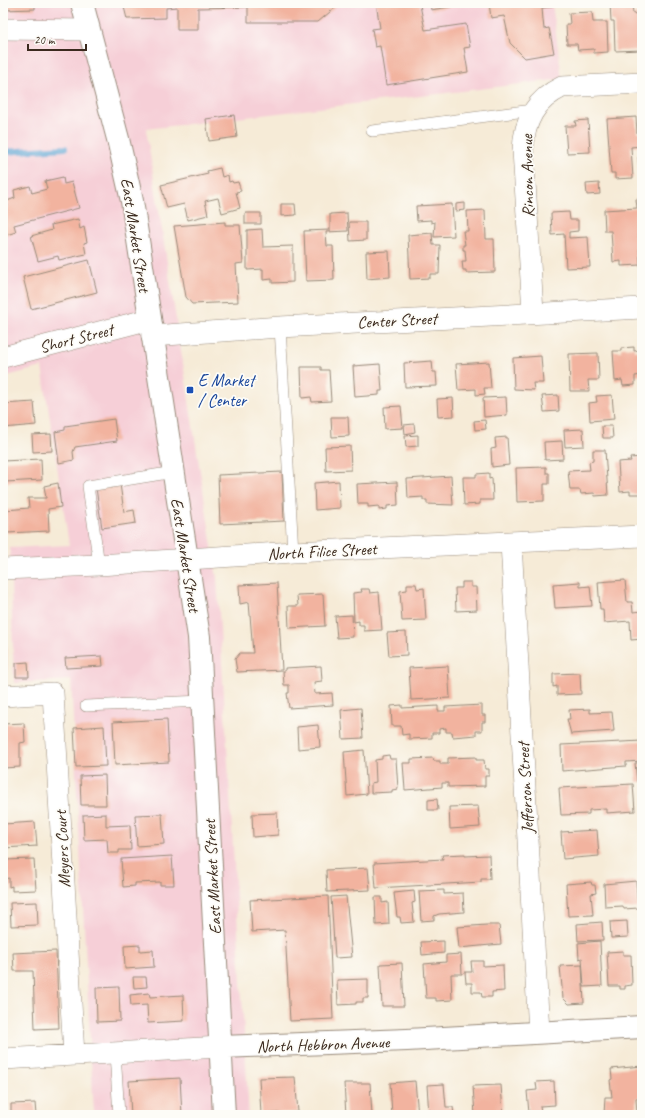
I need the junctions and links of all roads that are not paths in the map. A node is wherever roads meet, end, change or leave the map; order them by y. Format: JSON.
{"nodes":[{"id":1,"x":82,"y":3,"type":"edge"},
{"id":2,"x":3,"y":29,"type":"edge"},
{"id":3,"x":89,"y":30,"type":"junction"},
{"id":4,"x":642,"y":83,"type":"edge"},
{"id":5,"x":533,"y":110,"type":"junction"},
{"id":6,"x":372,"y":131,"type":"dead end"},
{"id":7,"x":642,"y":308,"type":"edge"},
{"id":8,"x":533,"y":312,"type":"junction"},
{"id":9,"x":280,"y":326,"type":"junction"},
{"id":10,"x":151,"y":328,"type":"junction"},
{"id":11,"x":3,"y":357,"type":"edge"},
{"id":12,"x":174,"y":472,"type":"junction"},
{"id":13,"x":642,"y":536,"type":"edge"},
{"id":14,"x":511,"y":543,"type":"junction"},
{"id":15,"x":293,"y":552,"type":"junction"},
{"id":16,"x":187,"y":559,"type":"junction"},
{"id":17,"x":99,"y":565,"type":"junction"},
{"id":18,"x":3,"y":570,"type":"edge"},
{"id":19,"x":3,"y":696,"type":"edge"},
{"id":20,"x":203,"y":701,"type":"junction"},
{"id":21,"x":86,"y":706,"type":"dead end"},
{"id":22,"x":642,"y":1027,"type":"edge"},
{"id":23,"x":539,"y":1032,"type":"junction"},
{"id":24,"x":221,"y":1048,"type":"junction"},
{"id":25,"x":115,"y":1053,"type":"junction"},
{"id":26,"x":74,"y":1055,"type":"junction"},
{"id":27,"x":3,"y":1058,"type":"edge"},
{"id":28,"x":119,"y":1115,"type":"edge"},
{"id":29,"x":224,"y":1115,"type":"edge"}],
"edges":[{"from":1,"to":3,"type":"main road","name":"East Market Street"},
{"from":2,"to":3,"type":"street"},
{"from":3,"to":10,"type":"main road","name":"East Market Street"},
{"from":4,"to":5,"type":"street","name":"Rincon Avenue"},
{"from":5,"to":6,"type":"lane"},
{"from":5,"to":8,"type":"street","name":"Rincon Avenue"},
{"from":7,"to":8,"type":"street","name":"Center Street"},
{"from":8,"to":9,"type":"street","name":"Center Street"},
{"from":9,"to":10,"type":"street","name":"Center Street"},
{"from":9,"to":15,"type":"lane"},
{"from":10,"to":11,"type":"street","name":"Short Street"},
{"from":10,"to":12,"type":"main road","name":"East Market Street"},
{"from":12,"to":16,"type":"main road","name":"East Market Street"},
{"from":12,"to":17,"type":"lane"},
{"from":13,"to":14,"type":"street","name":"North Filice Street"},
{"from":14,"to":15,"type":"street","name":"North Filice Street"},
{"from":14,"to":23,"type":"street","name":"Jefferson Street"},
{"from":15,"to":16,"type":"street","name":"North Filice Street"},
{"from":16,"to":17,"type":"street","name":"North Filice Street"},
{"from":16,"to":20,"type":"main road","name":"East Market Street"},
{"from":17,"to":18,"type":"street","name":"North Filice Street"},
{"from":19,"to":26,"type":"street","name":"Meyers Court"},
{"from":20,"to":21,"type":"lane"},
{"from":20,"to":24,"type":"main road","name":"East Market Street"},
{"from":22,"to":23,"type":"main road","name":"North Hebbron Avenue"},
{"from":23,"to":24,"type":"main road","name":"North Hebbron Avenue"},
{"from":24,"to":25,"type":"street","name":"North Hebbron Avenue"},
{"from":24,"to":29,"type":"main road","name":"East Market Street"},
{"from":25,"to":26,"type":"street","name":"North Hebbron Avenue"},
{"from":25,"to":28,"type":"lane"},
{"from":26,"to":27,"type":"street","name":"North Hebbron Avenue"}]}
